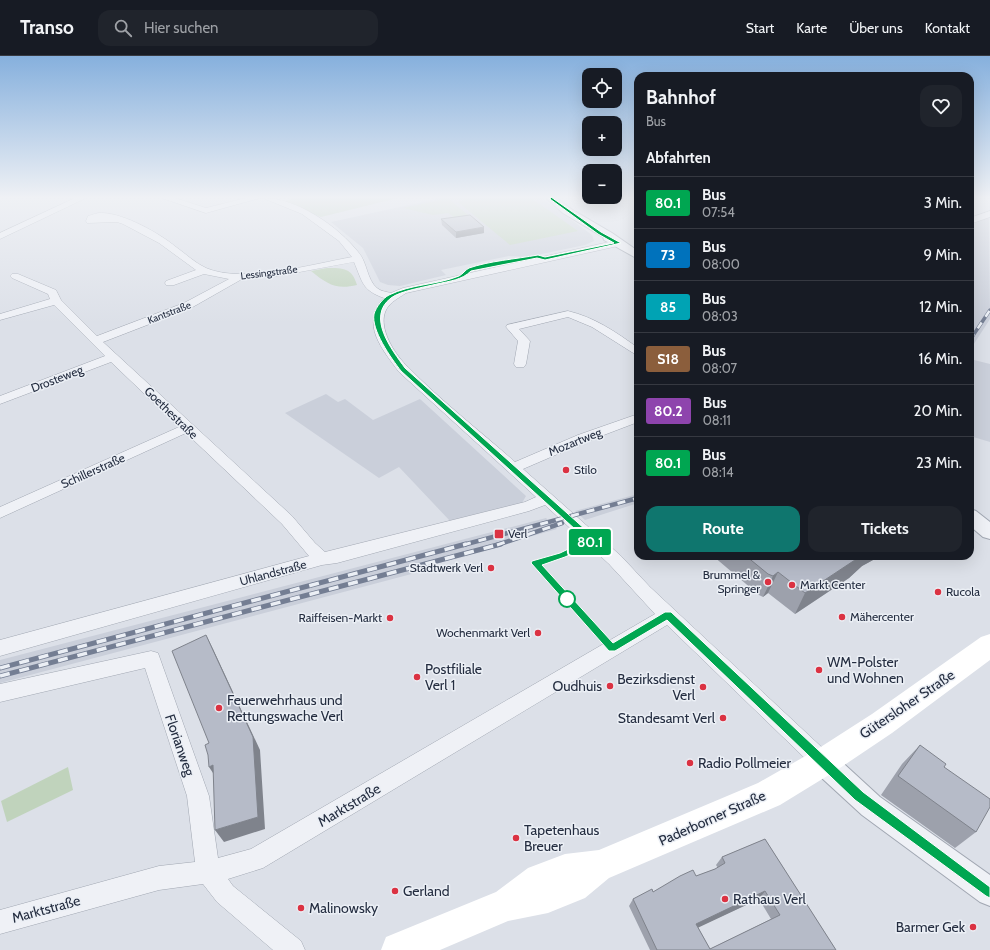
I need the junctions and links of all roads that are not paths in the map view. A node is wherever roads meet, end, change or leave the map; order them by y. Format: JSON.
{"nodes":[{"id":1,"x":160,"y":240,"type":"edge"},
{"id":2,"x":343,"y":240,"type":"edge"},
{"id":3,"x":611,"y":240,"type":"edge"},
{"id":4,"x":618,"y":243,"type":"junction"},
{"id":5,"x":634,"y":253,"type":"edge"},
{"id":6,"x":358,"y":259,"type":"junction"},
{"id":7,"x":203,"y":271,"type":"junction"},
{"id":8,"x":15,"y":276,"type":"dead end"},
{"id":9,"x":239,"y":277,"type":"junction"},
{"id":10,"x":170,"y":283,"type":"dead end"},
{"id":11,"x":389,"y":296,"type":"junction"},
{"id":12,"x":56,"y":301,"type":"junction"},
{"id":13,"x":0,"y":317,"type":"edge"},
{"id":14,"x":95,"y":341,"type":"junction"},
{"id":15,"x":634,"y":351,"type":"edge"},
{"id":16,"x":113,"y":357,"type":"junction"},
{"id":17,"x":520,"y":364,"type":"dead end"},
{"id":18,"x":0,"y":400,"type":"edge"},
{"id":19,"x":634,"y":419,"type":"edge"},
{"id":20,"x":187,"y":428,"type":"junction"},
{"id":21,"x":512,"y":469,"type":"junction"},
{"id":22,"x":546,"y":499,"type":"junction"},
{"id":23,"x":0,"y":513,"type":"edge"},
{"id":24,"x":974,"y":519,"type":"edge"},
{"id":25,"x":990,"y":532,"type":"edge"},
{"id":26,"x":322,"y":559,"type":"junction"},
{"id":27,"x":668,"y":615,"type":"junction"},
{"id":28,"x":990,"y":645,"type":"edge"},
{"id":29,"x":0,"y":648,"type":"edge"},
{"id":30,"x":0,"y":693,"type":"edge"},
{"id":31,"x":822,"y":761,"type":"junction"},
{"id":32,"x":208,"y":872,"type":"junction"},
{"id":33,"x":990,"y":892,"type":"edge"},
{"id":34,"x":0,"y":922,"type":"edge"},
{"id":35,"x":292,"y":950,"type":"edge"},
{"id":36,"x":399,"y":950,"type":"edge"}],
"edges":[{"from":1,"to":7,"type":"street","name":"Lessingstraße"},
{"from":2,"to":6,"type":"street"},
{"from":3,"to":4,"type":"street"},
{"from":4,"to":5,"type":"street"},
{"from":4,"to":11,"type":"street"},
{"from":6,"to":9,"type":"street","name":"Lessingstraße"},
{"from":6,"to":11,"type":"street"},
{"from":7,"to":9,"type":"street","name":"Lessingstraße"},
{"from":7,"to":10,"type":"street"},
{"from":8,"to":12,"type":"street","name":"Goethestraße"},
{"from":9,"to":14,"type":"street","name":"Kantstraße"},
{"from":11,"to":21,"type":"street"},
{"from":12,"to":13,"type":"street"},
{"from":12,"to":14,"type":"street","name":"Goethestraße"},
{"from":14,"to":16,"type":"street","name":"Goethestraße"},
{"from":15,"to":17,"type":"street"},
{"from":16,"to":18,"type":"street","name":"Drosteweg"},
{"from":16,"to":20,"type":"street","name":"Goethestraße"},
{"from":19,"to":21,"type":"street","name":"Mozartweg"},
{"from":20,"to":23,"type":"street","name":"Schillerstraße"},
{"from":20,"to":26,"type":"street","name":"Goethestraße"},
{"from":21,"to":22,"type":"street"},
{"from":22,"to":26,"type":"street","name":"Uhlandstraße"},
{"from":22,"to":27,"type":"street"},
{"from":24,"to":25,"type":"street"},
{"from":26,"to":29,"type":"street","name":"Uhlandstraße"},
{"from":27,"to":31,"type":"street"},
{"from":27,"to":32,"type":"street","name":"Marktstraße"},
{"from":28,"to":31,"type":"main road","name":"Gütersloher Straße"},
{"from":30,"to":32,"type":"street","name":"Florianweg"},
{"from":31,"to":33,"type":"street"},
{"from":31,"to":36,"type":"main road","name":"Paderborner Straße"},
{"from":32,"to":34,"type":"street","name":"Marktstraße"},
{"from":32,"to":35,"type":"street"}]}
